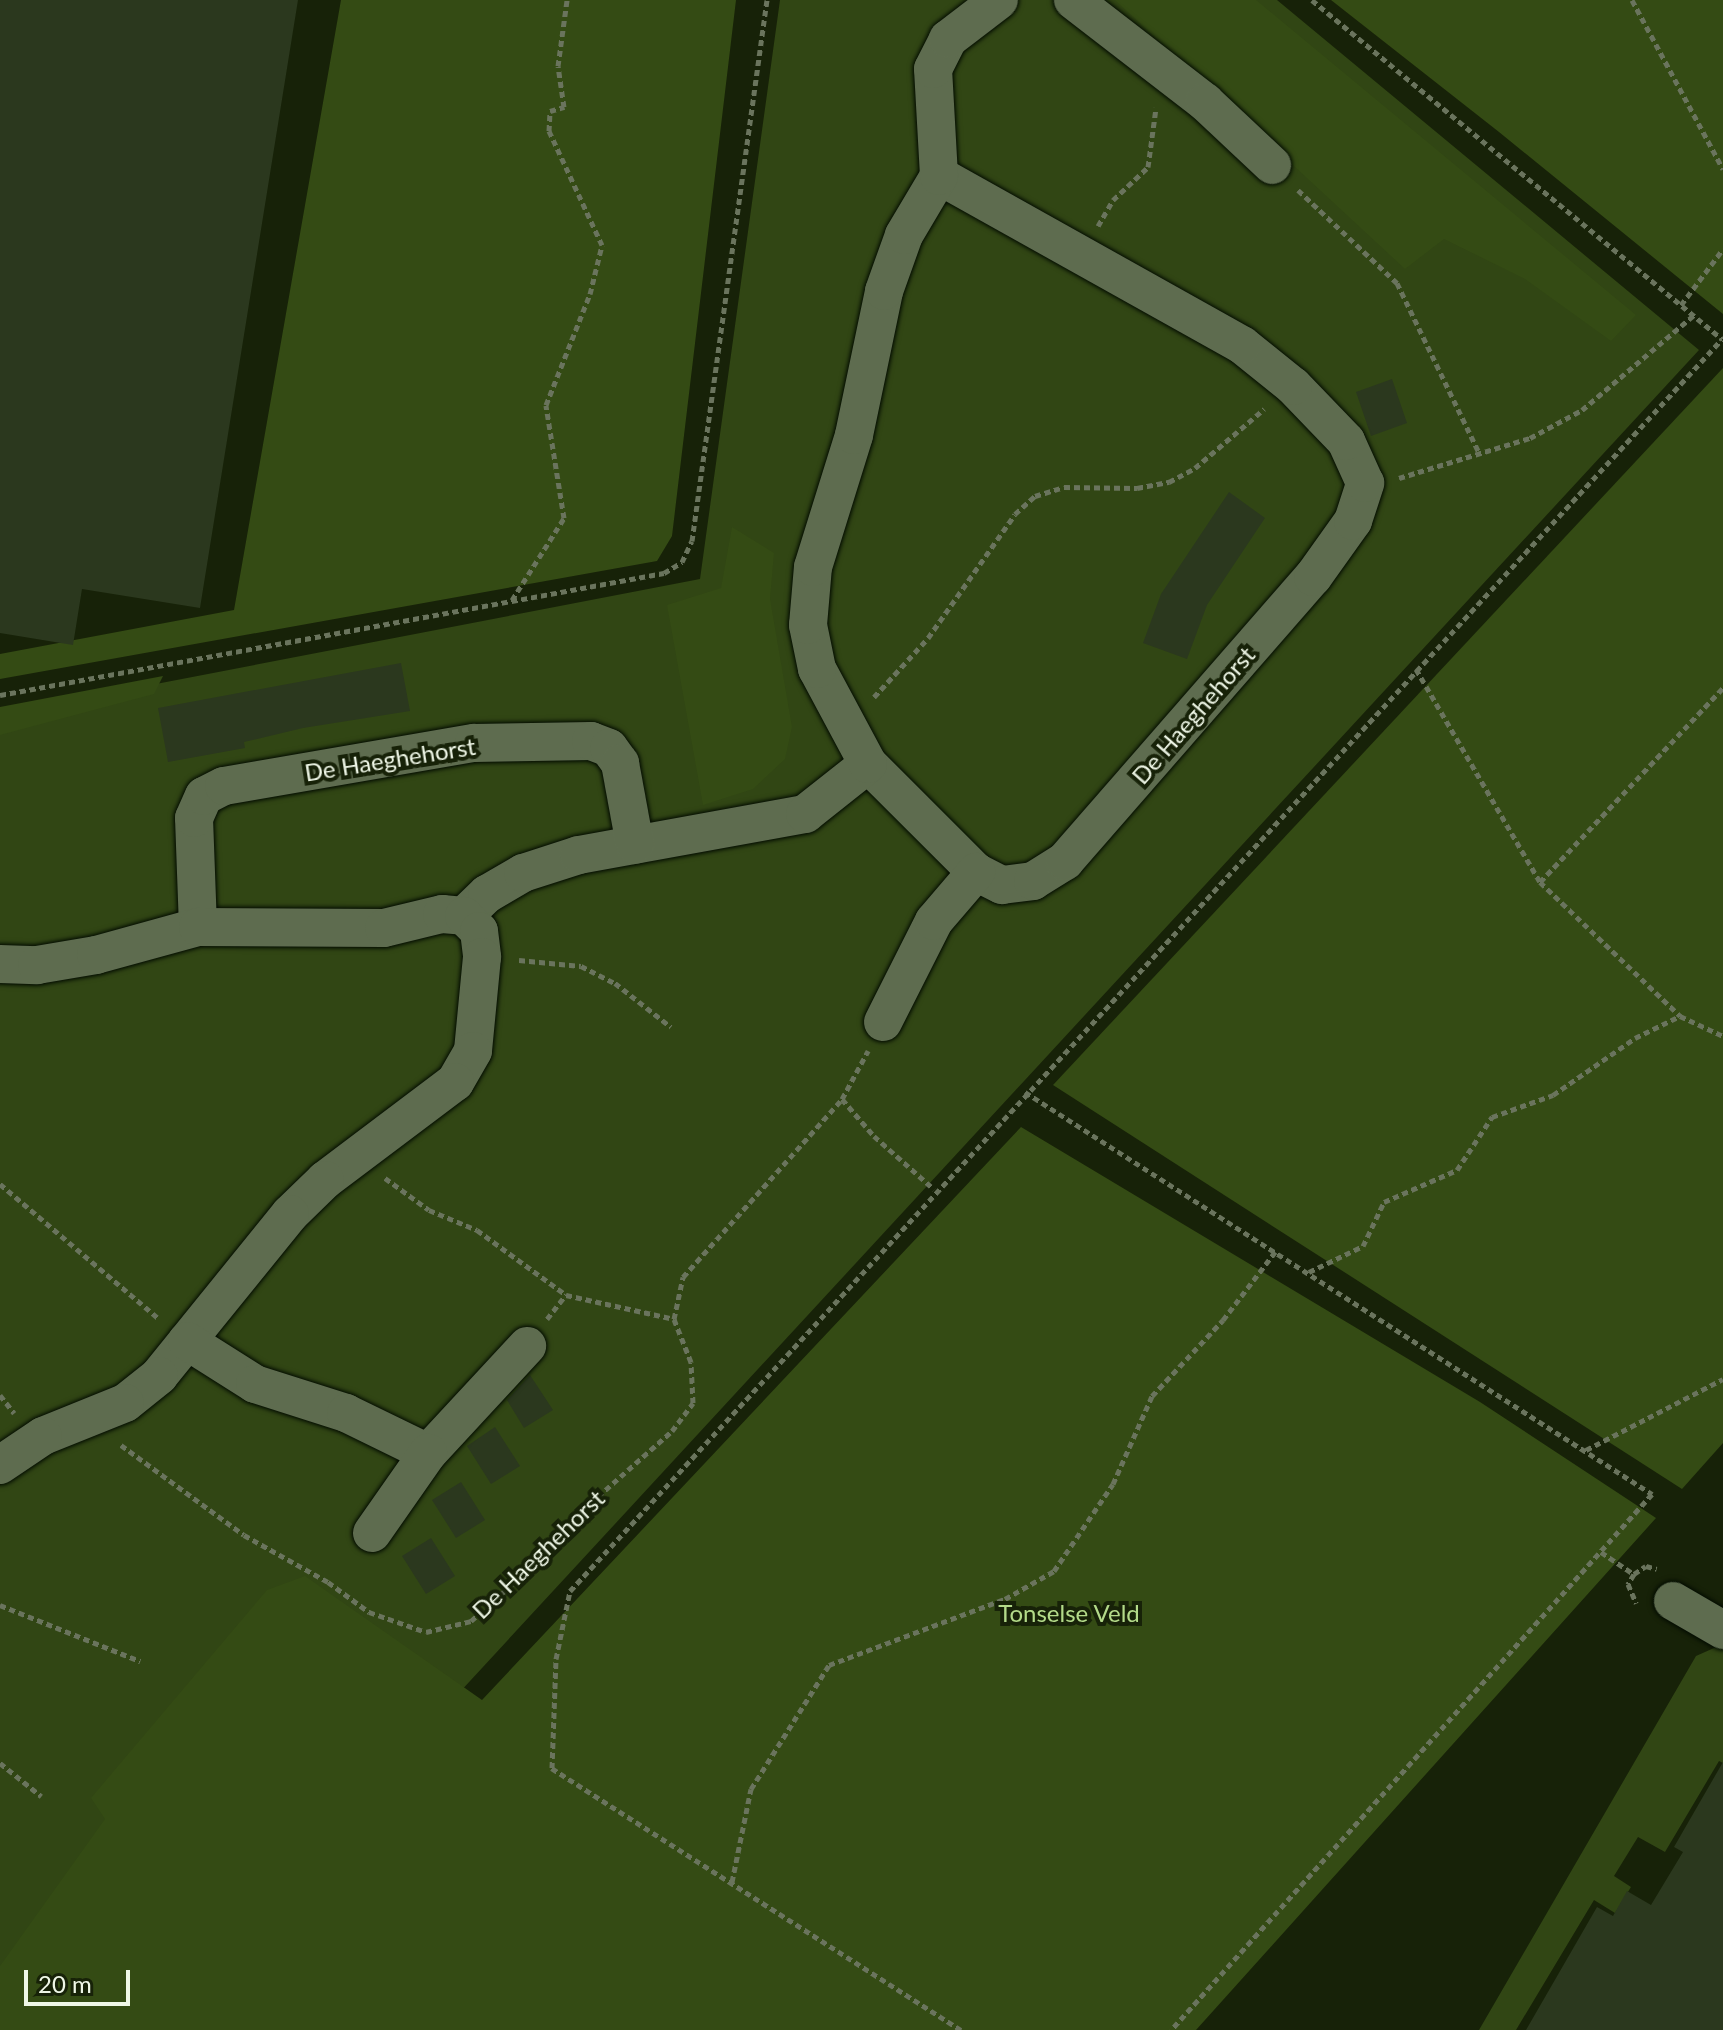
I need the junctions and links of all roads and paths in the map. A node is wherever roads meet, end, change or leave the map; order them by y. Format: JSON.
{"nodes":[{"id":1,"x":567,"y":0,"type":"edge"},
{"id":2,"x":767,"y":0,"type":"edge"},
{"id":3,"x":999,"y":0,"type":"edge"},
{"id":4,"x":1073,"y":0,"type":"edge"},
{"id":5,"x":1312,"y":0,"type":"edge"},
{"id":6,"x":1632,"y":0,"type":"edge"},
{"id":7,"x":1169,"y":74,"type":"junction"},
{"id":8,"x":1272,"y":165,"type":"joint"},
{"id":9,"x":1723,"y":169,"type":"edge"},
{"id":10,"x":939,"y":176,"type":"junction"},
{"id":11,"x":1723,"y":249,"type":"edge"},
{"id":12,"x":1080,"y":258,"type":"junction"},
{"id":13,"x":1681,"y":305,"type":"junction"},
{"id":14,"x":1694,"y":315,"type":"junction"},
{"id":15,"x":1722,"y":340,"type":"edge"},
{"id":16,"x":1293,"y":386,"type":"junction"},
{"id":17,"x":1479,"y":453,"type":"junction"},
{"id":18,"x":1365,"y":483,"type":"junction"},
{"id":19,"x":511,"y":601,"type":"junction"},
{"id":20,"x":1416,"y":669,"type":"junction"},
{"id":21,"x":1723,"y":688,"type":"edge"},
{"id":22,"x":0,"y":695,"type":"edge"},
{"id":23,"x":849,"y":724,"type":"junction"},
{"id":24,"x":868,"y":764,"type":"junction"},
{"id":25,"x":635,"y":845,"type":"junction"},
{"id":26,"x":976,"y":872,"type":"junction"},
{"id":27,"x":1540,"y":882,"type":"junction"},
{"id":28,"x":464,"y":916,"type":"junction"},
{"id":29,"x":198,"y":927,"type":"junction"},
{"id":30,"x":482,"y":957,"type":"junction"},
{"id":31,"x":0,"y":964,"type":"edge"},
{"id":32,"x":1680,"y":1016,"type":"junction"},
{"id":33,"x":883,"y":1022,"type":"joint"},
{"id":34,"x":671,"y":1027,"type":"dead end"},
{"id":35,"x":1723,"y":1036,"type":"edge"},
{"id":36,"x":1025,"y":1092,"type":"junction"},
{"id":37,"x":842,"y":1099,"type":"junction"},
{"id":38,"x":355,"y":1157,"type":"junction"},
{"id":39,"x":0,"y":1184,"type":"edge"},
{"id":40,"x":934,"y":1189,"type":"junction"},
{"id":41,"x":1275,"y":1252,"type":"junction"},
{"id":42,"x":1308,"y":1272,"type":"junction"},
{"id":43,"x":674,"y":1319,"type":"junction"},
{"id":44,"x":187,"y":1341,"type":"junction"},
{"id":45,"x":527,"y":1346,"type":"dead end"},
{"id":46,"x":1723,"y":1379,"type":"edge"},
{"id":47,"x":85,"y":1418,"type":"junction"},
{"id":48,"x":1585,"y":1451,"type":"junction"},
{"id":49,"x":428,"y":1453,"type":"junction"},
{"id":50,"x":0,"y":1465,"type":"edge"},
{"id":51,"x":372,"y":1533,"type":"dead end"},
{"id":52,"x":1601,"y":1552,"type":"junction"},
{"id":53,"x":1657,"y":1604,"type":"joint"},
{"id":54,"x":0,"y":1605,"type":"edge"},
{"id":55,"x":1723,"y":1630,"type":"edge"},
{"id":56,"x":140,"y":1661,"type":"dead end"},
{"id":57,"x":0,"y":1763,"type":"edge"},
{"id":58,"x":41,"y":1796,"type":"dead end"},
{"id":59,"x":732,"y":1882,"type":"junction"},
{"id":60,"x":957,"y":2029,"type":"edge"},
{"id":61,"x":1171,"y":2030,"type":"edge"}],
"edges":[{"from":1,"to":19,"type":"path"},
{"from":2,"to":19,"type":"path"},
{"from":3,"to":10,"type":"lane"},
{"from":4,"to":7,"type":"lane"},
{"from":5,"to":13,"type":"path"},
{"from":6,"to":9,"type":"path"},
{"from":7,"to":8,"type":"lane"},
{"from":7,"to":12,"type":"path"},
{"from":8,"to":17,"type":"path"},
{"from":10,"to":12,"type":"lane"},
{"from":10,"to":23,"type":"lane","name":"De Haeghehorst"},
{"from":11,"to":13,"type":"path"},
{"from":12,"to":16,"type":"lane"},
{"from":13,"to":14,"type":"path"},
{"from":14,"to":15,"type":"path"},
{"from":14,"to":17,"type":"path"},
{"from":15,"to":20,"type":"path"},
{"from":16,"to":18,"type":"lane"},
{"from":16,"to":23,"type":"path"},
{"from":17,"to":18,"type":"path"},
{"from":18,"to":26,"type":"lane","name":"De Haeghehorst"},
{"from":19,"to":22,"type":"path"},
{"from":20,"to":27,"type":"path"},
{"from":20,"to":36,"type":"path"},
{"from":21,"to":27,"type":"path"},
{"from":23,"to":24,"type":"lane","name":"De Haeghehorst"},
{"from":24,"to":25,"type":"lane"},
{"from":24,"to":26,"type":"lane","name":"De Haeghehorst"},
{"from":25,"to":28,"type":"lane"},
{"from":25,"to":29,"type":"lane","name":"De Haeghehorst"},
{"from":26,"to":33,"type":"lane"},
{"from":27,"to":32,"type":"path"},
{"from":28,"to":29,"type":"lane"},
{"from":28,"to":30,"type":"lane"},
{"from":29,"to":31,"type":"lane"},
{"from":30,"to":34,"type":"path"},
{"from":30,"to":38,"type":"lane"},
{"from":32,"to":35,"type":"path"},
{"from":32,"to":42,"type":"path"},
{"from":33,"to":37,"type":"path"},
{"from":36,"to":40,"type":"path"},
{"from":36,"to":41,"type":"path"},
{"from":37,"to":40,"type":"path"},
{"from":37,"to":43,"type":"path"},
{"from":38,"to":43,"type":"path"},
{"from":38,"to":44,"type":"lane"},
{"from":39,"to":44,"type":"path"},
{"from":40,"to":59,"type":"path"},
{"from":41,"to":42,"type":"path"},
{"from":41,"to":59,"type":"path"},
{"from":42,"to":48,"type":"path"},
{"from":43,"to":47,"type":"path","name":"De Haeghehorst"},
{"from":44,"to":47,"type":"lane"},
{"from":44,"to":49,"type":"lane"},
{"from":45,"to":49,"type":"lane"},
{"from":46,"to":48,"type":"path"},
{"from":47,"to":50,"type":"lane"},
{"from":48,"to":52,"type":"path"},
{"from":49,"to":51,"type":"lane"},
{"from":52,"to":53,"type":"path"},
{"from":52,"to":61,"type":"path"},
{"from":53,"to":55,"type":"lane"},
{"from":54,"to":56,"type":"path"},
{"from":57,"to":58,"type":"path"},
{"from":59,"to":60,"type":"path"}]}
